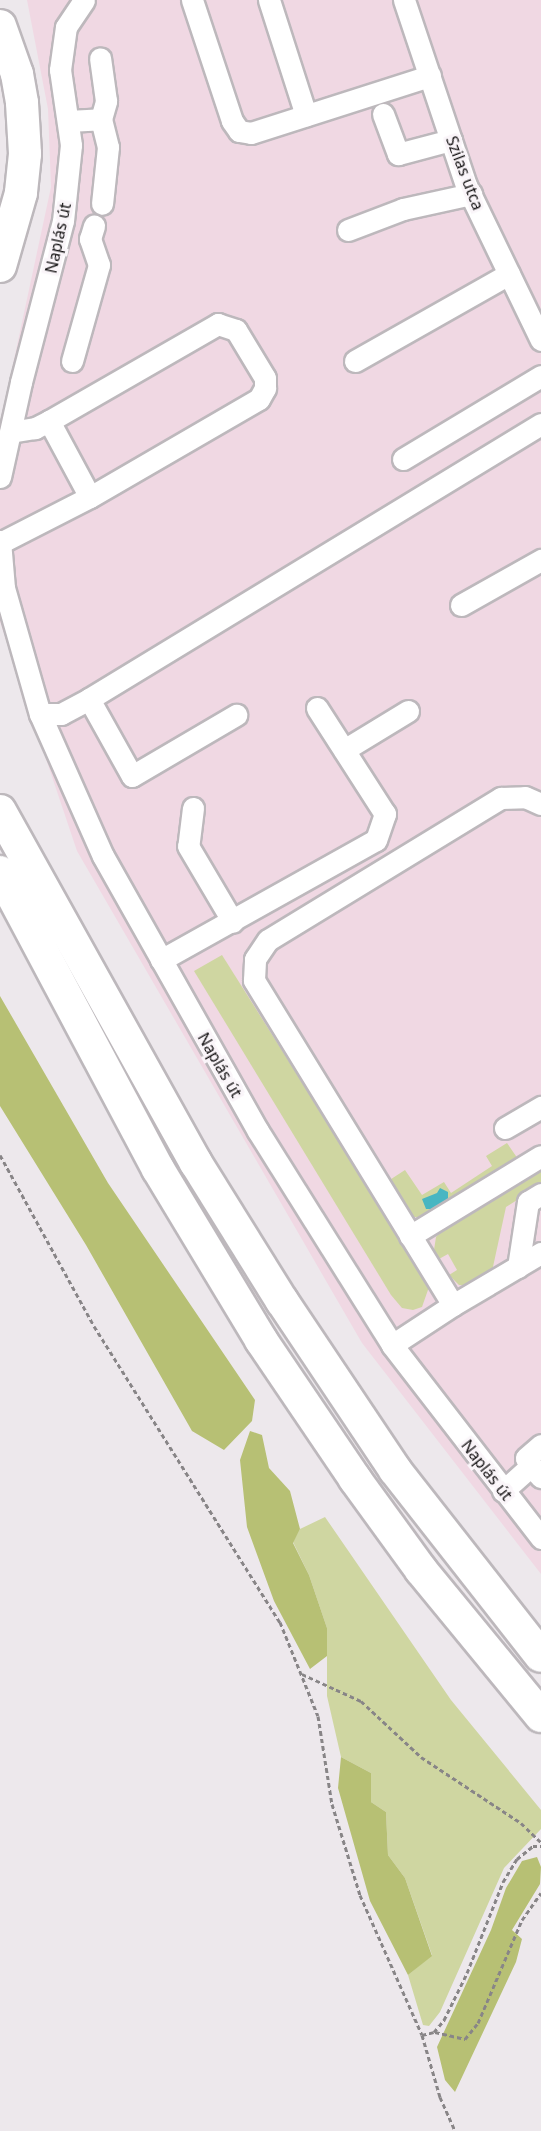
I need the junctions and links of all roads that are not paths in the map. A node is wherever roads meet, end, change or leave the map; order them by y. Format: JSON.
{"nodes":[{"id":1,"x":84,"y":0,"type":"edge"},
{"id":2,"x":192,"y":0,"type":"edge"},
{"id":3,"x":269,"y":0,"type":"edge"},
{"id":4,"x":404,"y":0,"type":"edge"},
{"id":5,"x":0,"y":26,"type":"edge"},
{"id":6,"x":100,"y":58,"type":"dead end"},
{"id":7,"x":430,"y":76,"type":"junction"},
{"id":8,"x":383,"y":114,"type":"dead end"},
{"id":9,"x":306,"y":115,"type":"junction"},
{"id":10,"x":101,"y":119,"type":"junction"},
{"id":11,"x":68,"y":121,"type":"junction"},
{"id":12,"x":451,"y":140,"type":"junction"},
{"id":13,"x":471,"y":194,"type":"junction"},
{"id":14,"x":102,"y":204,"type":"dead end"},
{"id":15,"x":348,"y":230,"type":"dead end"},
{"id":16,"x":59,"y":240,"type":"junction"},
{"id":17,"x":0,"y":266,"type":"edge"},
{"id":18,"x":509,"y":274,"type":"junction"},
{"id":19,"x":541,"y":340,"type":"edge"},
{"id":20,"x":72,"y":361,"type":"dead end"},
{"id":21,"x":355,"y":361,"type":"dead end"},
{"id":22,"x":541,"y":376,"type":"edge"},
{"id":23,"x":49,"y":421,"type":"junction"},
{"id":24,"x":541,"y":424,"type":"edge"},
{"id":25,"x":10,"y":432,"type":"junction"},
{"id":26,"x":403,"y":459,"type":"dead end"},
{"id":27,"x":0,"y":477,"type":"edge"},
{"id":28,"x":90,"y":497,"type":"junction"},
{"id":29,"x":0,"y":542,"type":"edge"},
{"id":30,"x":541,"y":560,"type":"edge"},
{"id":31,"x":461,"y":605,"type":"dead end"},
{"id":32,"x":89,"y":699,"type":"junction"},
{"id":33,"x":317,"y":708,"type":"dead end"},
{"id":34,"x":408,"y":711,"type":"dead end"},
{"id":35,"x":40,"y":714,"type":"junction"},
{"id":36,"x":236,"y":715,"type":"dead end"},
{"id":37,"x":344,"y":750,"type":"junction"},
{"id":38,"x":0,"y":785,"type":"edge"},
{"id":39,"x":541,"y":804,"type":"edge"},
{"id":40,"x":193,"y":808,"type":"dead end"},
{"id":41,"x":0,"y":811,"type":"edge"},
{"id":42,"x":20,"y":847,"type":"junction"},
{"id":43,"x":0,"y":872,"type":"edge"},
{"id":44,"x":0,"y":917,"type":"edge"},
{"id":45,"x":233,"y":922,"type":"junction"},
{"id":46,"x":161,"y":960,"type":"junction"},
{"id":47,"x":74,"y":1014,"type":"junction"},
{"id":48,"x":541,"y":1107,"type":"edge"},
{"id":49,"x":505,"y":1128,"type":"dead end"},
{"id":50,"x":541,"y":1156,"type":"edge"},
{"id":51,"x":541,"y":1194,"type":"edge"},
{"id":52,"x":410,"y":1236,"type":"junction"},
{"id":53,"x":540,"y":1248,"type":"edge"},
{"id":54,"x":518,"y":1267,"type":"junction"},
{"id":55,"x":453,"y":1305,"type":"junction"},
{"id":56,"x":392,"y":1345,"type":"junction"},
{"id":57,"x":541,"y":1445,"type":"edge"},
{"id":58,"x":536,"y":1472,"type":"edge"},
{"id":59,"x":503,"y":1491,"type":"junction"},
{"id":60,"x":541,"y":1538,"type":"edge"},
{"id":61,"x":541,"y":1656,"type":"edge"},
{"id":62,"x":541,"y":1716,"type":"edge"}],
"edges":[{"from":1,"to":11,"type":"street","name":"Naplás út"},
{"from":2,"to":9,"type":"street"},
{"from":3,"to":9,"type":"street"},
{"from":4,"to":7,"type":"street","name":"Szilas utca"},
{"from":5,"to":17,"type":"highway"},
{"from":6,"to":10,"type":"street"},
{"from":7,"to":9,"type":"street"},
{"from":7,"to":12,"type":"street","name":"Szilas utca"},
{"from":8,"to":12,"type":"street"},
{"from":10,"to":11,"type":"street"},
{"from":10,"to":14,"type":"street"},
{"from":11,"to":16,"type":"street","name":"Naplás út"},
{"from":12,"to":13,"type":"street","name":"Szilas utca"},
{"from":13,"to":15,"type":"street"},
{"from":13,"to":18,"type":"street","name":"Szilas utca"},
{"from":16,"to":20,"type":"street"},
{"from":16,"to":25,"type":"street","name":"Naplás út"},
{"from":18,"to":19,"type":"street","name":"Szilas utca"},
{"from":18,"to":21,"type":"street"},
{"from":22,"to":26,"type":"street"},
{"from":23,"to":25,"type":"street"},
{"from":23,"to":28,"type":"street"},
{"from":23,"to":28,"type":"street"},
{"from":24,"to":32,"type":"street"},
{"from":25,"to":27,"type":"street","name":"Naplás út"},
{"from":28,"to":29,"type":"street"},
{"from":29,"to":35,"type":"street","name":"Naplás út"},
{"from":30,"to":31,"type":"street"},
{"from":32,"to":35,"type":"street"},
{"from":32,"to":36,"type":"street"},
{"from":33,"to":37,"type":"street"},
{"from":34,"to":37,"type":"street"},
{"from":35,"to":46,"type":"street","name":"Naplás út"},
{"from":37,"to":45,"type":"street"},
{"from":38,"to":42,"type":"highway"},
{"from":39,"to":52,"type":"street"},
{"from":40,"to":45,"type":"street"},
{"from":41,"to":42,"type":"highway"},
{"from":42,"to":61,"type":"highway"},
{"from":43,"to":47,"type":"highway"},
{"from":44,"to":47,"type":"highway"},
{"from":45,"to":46,"type":"street"},
{"from":46,"to":56,"type":"street","name":"Naplás út"},
{"from":47,"to":62,"type":"highway"},
{"from":48,"to":49,"type":"street"},
{"from":50,"to":52,"type":"street"},
{"from":51,"to":54,"type":"street"},
{"from":52,"to":55,"type":"street"},
{"from":53,"to":54,"type":"street"},
{"from":54,"to":55,"type":"street"},
{"from":55,"to":56,"type":"street"},
{"from":56,"to":59,"type":"street","name":"Naplás út"},
{"from":57,"to":58,"type":"street"},
{"from":58,"to":59,"type":"street"},
{"from":59,"to":60,"type":"street","name":"Naplás út"}]}
